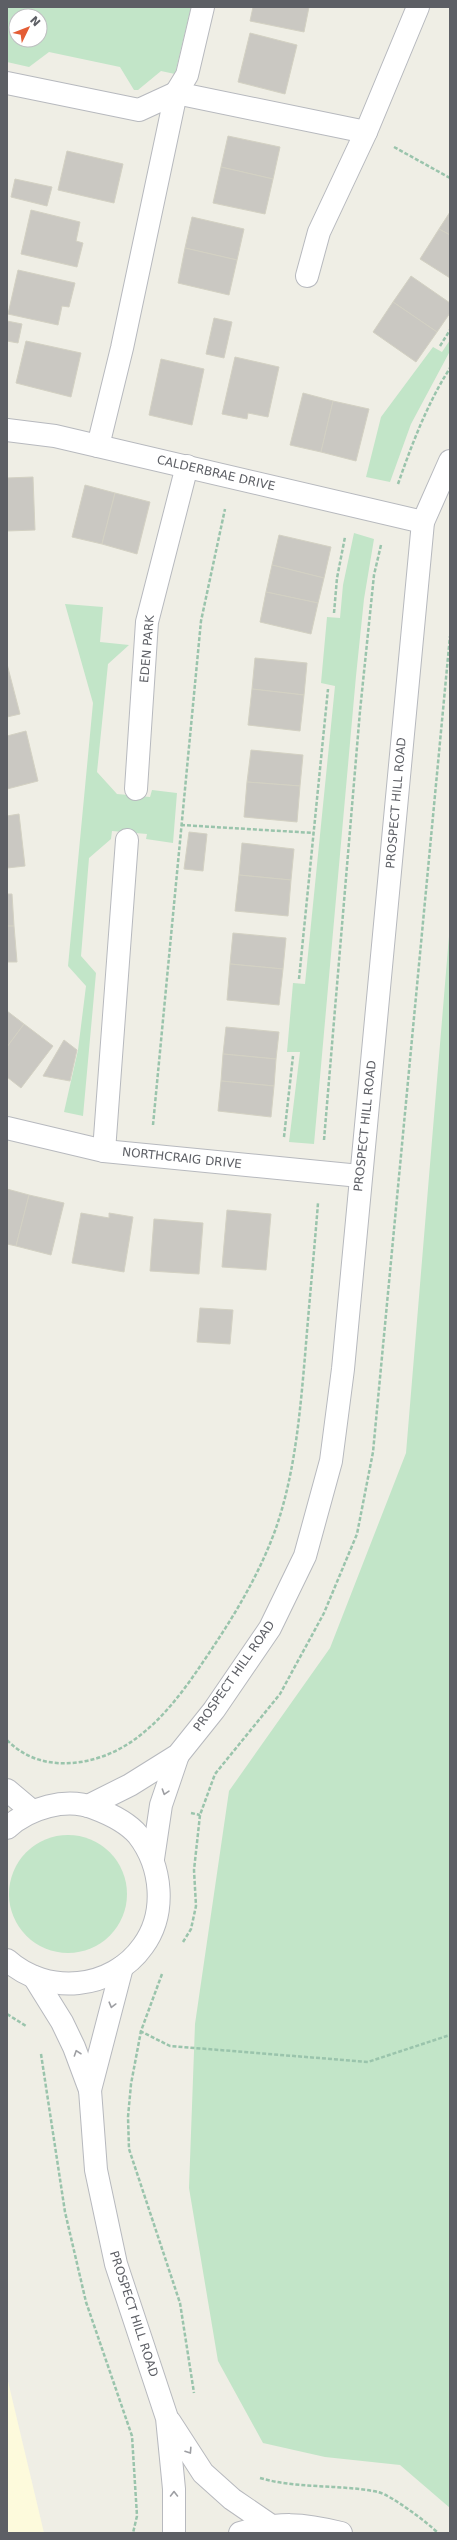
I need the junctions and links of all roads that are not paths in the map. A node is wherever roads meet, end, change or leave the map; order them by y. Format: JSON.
{"nodes":[{"id":1,"x":203,"y":7,"type":"edge"},
{"id":2,"x":418,"y":7,"type":"edge"},
{"id":3,"x":7,"y":83,"type":"edge"},
{"id":4,"x":176,"y":93,"type":"junction"},
{"id":5,"x":366,"y":132,"type":"junction"},
{"id":6,"x":306,"y":276,"type":"dead end"},
{"id":7,"x":7,"y":430,"type":"edge"},
{"id":8,"x":98,"y":446,"type":"junction"},
{"id":9,"x":450,"y":461,"type":"edge"},
{"id":10,"x":186,"y":466,"type":"junction"},
{"id":11,"x":424,"y":522,"type":"junction"},
{"id":12,"x":136,"y":789,"type":"dead end"},
{"id":13,"x":127,"y":840,"type":"dead end"},
{"id":14,"x":7,"y":1128,"type":"edge"},
{"id":15,"x":104,"y":1151,"type":"junction"},
{"id":16,"x":360,"y":1176,"type":"junction"},
{"id":17,"x":178,"y":1755,"type":"junction"},
{"id":18,"x":7,"y":1790,"type":"edge"},
{"id":19,"x":88,"y":1806,"type":"junction"},
{"id":20,"x":32,"y":1811,"type":"junction"},
{"id":21,"x":7,"y":1828,"type":"edge"},
{"id":22,"x":153,"y":1859,"type":"junction"},
{"id":23,"x":7,"y":1960,"type":"edge"},
{"id":24,"x":122,"y":1967,"type":"junction"},
{"id":25,"x":34,"y":1978,"type":"junction"},
{"id":26,"x":90,"y":2090,"type":"junction"},
{"id":27,"x":168,"y":2418,"type":"junction"},
{"id":28,"x":270,"y":2526,"type":"junction"},
{"id":29,"x":174,"y":2533,"type":"edge"},
{"id":30,"x":240,"y":2533,"type":"edge"},
{"id":31,"x":341,"y":2533,"type":"edge"}],
"edges":[{"from":1,"to":4,"type":"street"},
{"from":2,"to":5,"type":"street"},
{"from":3,"to":4,"type":"street"},
{"from":4,"to":5,"type":"street"},
{"from":4,"to":8,"type":"street"},
{"from":5,"to":6,"type":"street"},
{"from":7,"to":8,"type":"street","name":"CALDERBRAE DRIVE"},
{"from":8,"to":10,"type":"street","name":"CALDERBRAE DRIVE"},
{"from":9,"to":11,"type":"street","name":"PROSPECT HILL ROAD"},
{"from":10,"to":11,"type":"street","name":"CALDERBRAE DRIVE"},
{"from":10,"to":12,"type":"street","name":"EDEN PARK"},
{"from":11,"to":16,"type":"street","name":"PROSPECT HILL ROAD"},
{"from":13,"to":15,"type":"street"},
{"from":14,"to":15,"type":"street","name":"NORTHCRAIG DRIVE"},
{"from":15,"to":16,"type":"street","name":"NORTHCRAIG DRIVE"},
{"from":16,"to":17,"type":"street","name":"PROSPECT HILL ROAD"},
{"from":17,"to":19,"type":"street","name":"PROSPECT HILL ROAD"},
{"from":17,"to":22,"type":"street","name":"PROSPECT HILL ROAD","one_way":true},
{"from":18,"to":20,"type":"street"},
{"from":19,"to":20,"type":"street","name":"PROSPECT HILL ROAD"},
{"from":19,"to":22,"type":"street","name":"PROSPECT HILL ROAD"},
{"from":20,"to":21,"type":"street","name":"PROSPECT HILL ROAD"},
{"from":22,"to":24,"type":"street","name":"PROSPECT HILL ROAD"},
{"from":23,"to":25,"type":"street","name":"PROSPECT HILL ROAD"},
{"from":24,"to":25,"type":"street","name":"PROSPECT HILL ROAD"},
{"from":24,"to":26,"type":"street","name":"PROSPECT HILL ROAD","one_way":true},
{"from":26,"to":25,"type":"street","name":"PROSPECT HILL ROAD","one_way":true},
{"from":26,"to":27,"type":"street","name":"PROSPECT HILL ROAD"},
{"from":27,"to":28,"type":"street","name":"PROSPECT HILL ROAD","one_way":true},
{"from":29,"to":27,"type":"street","name":"PROSPECT HILL ROAD","one_way":true},
{"from":28,"to":30,"type":"street"},
{"from":28,"to":31,"type":"street"}]}
